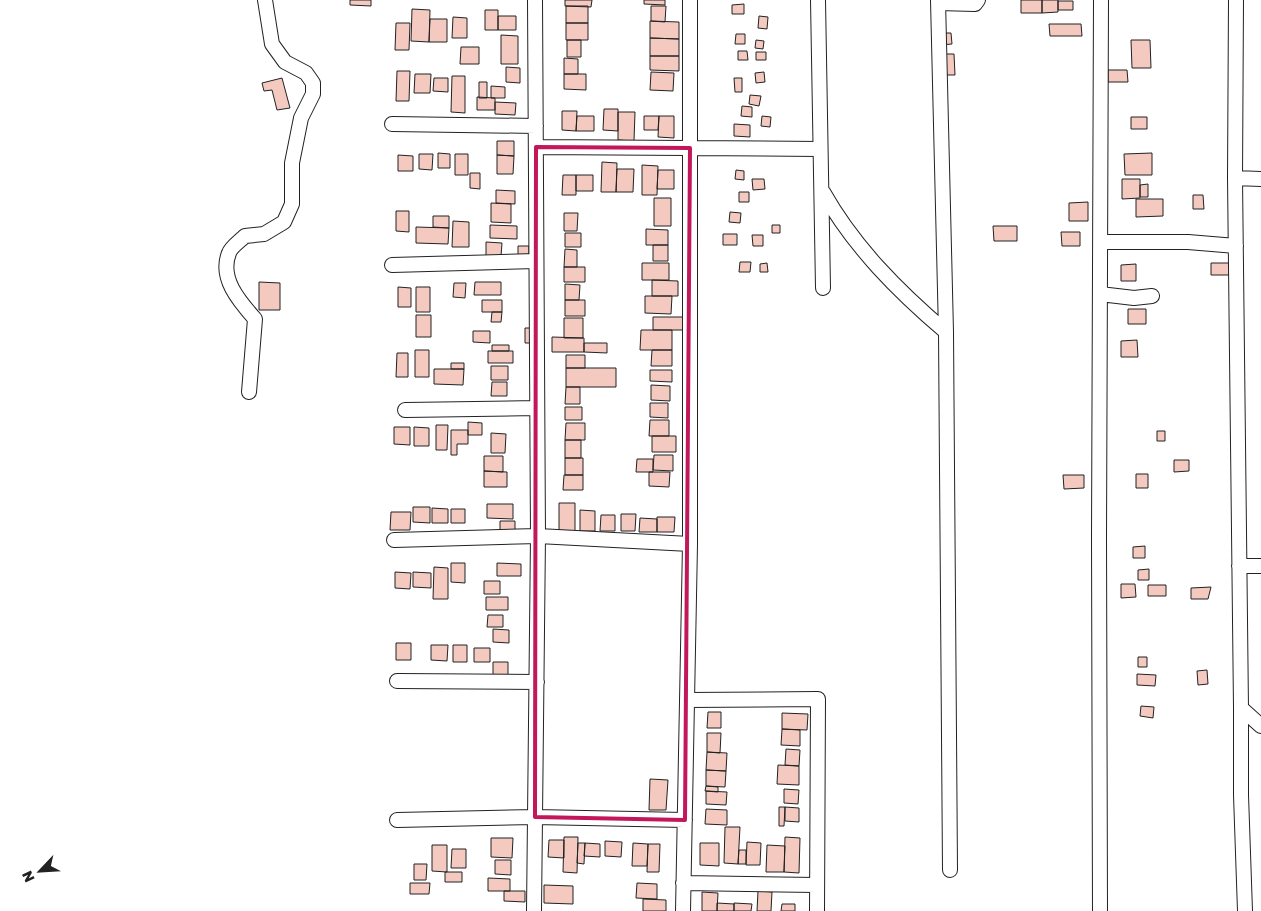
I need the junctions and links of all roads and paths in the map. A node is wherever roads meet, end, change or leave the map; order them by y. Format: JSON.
{"nodes":[{"id":1,"x":264,"y":0,"type":"edge"},
{"id":2,"x":535,"y":0,"type":"edge"},
{"id":3,"x":690,"y":0,"type":"edge"},
{"id":4,"x":818,"y":0,"type":"edge"},
{"id":5,"x":978,"y":0,"type":"edge"},
{"id":6,"x":1101,"y":0,"type":"edge"},
{"id":7,"x":1236,"y":0,"type":"edge"},
{"id":8,"x":938,"y":1,"type":"edge"},
{"id":9,"x":392,"y":124,"type":"dead end"},
{"id":10,"x":536,"y":126,"type":"junction"},
{"id":11,"x":536,"y":147,"type":"junction"},
{"id":12,"x":690,"y":148,"type":"junction"},
{"id":13,"x":820,"y":149,"type":"junction"},
{"id":14,"x":1235,"y":178,"type":"junction"},
{"id":15,"x":1261,"y":179,"type":"edge"},
{"id":16,"x":821,"y":189,"type":"junction"},
{"id":17,"x":1100,"y":242,"type":"junction"},
{"id":18,"x":1236,"y":246,"type":"junction"},
{"id":19,"x":536,"y":261,"type":"junction"},
{"id":20,"x":392,"y":265,"type":"dead end"},
{"id":21,"x":823,"y":288,"type":"dead end"},
{"id":22,"x":1100,"y":294,"type":"junction"},
{"id":23,"x":1152,"y":296,"type":"dead end"},
{"id":24,"x":946,"y":332,"type":"junction"},
{"id":25,"x":249,"y":392,"type":"dead end"},
{"id":26,"x":537,"y":408,"type":"junction"},
{"id":27,"x":405,"y":410,"type":"dead end"},
{"id":28,"x":538,"y":536,"type":"junction"},
{"id":29,"x":394,"y":540,"type":"dead end"},
{"id":30,"x":690,"y":544,"type":"junction"},
{"id":31,"x":1238,"y":566,"type":"junction"},
{"id":32,"x":1261,"y":566,"type":"edge"},
{"id":33,"x":397,"y":681,"type":"dead end"},
{"id":34,"x":537,"y":682,"type":"junction"},
{"id":35,"x":687,"y":700,"type":"junction"},
{"id":36,"x":1241,"y":708,"type":"junction"},
{"id":37,"x":1261,"y":726,"type":"edge"},
{"id":38,"x":536,"y":817,"type":"junction"},
{"id":39,"x":397,"y":820,"type":"dead end"},
{"id":40,"x":685,"y":820,"type":"junction"},
{"id":41,"x":950,"y":870,"type":"dead end"},
{"id":42,"x":683,"y":883,"type":"junction"},
{"id":43,"x":816,"y":885,"type":"junction"},
{"id":44,"x":534,"y":911,"type":"edge"},
{"id":45,"x":683,"y":911,"type":"edge"},
{"id":46,"x":817,"y":911,"type":"edge"},
{"id":47,"x":1100,"y":911,"type":"edge"},
{"id":48,"x":1245,"y":911,"type":"edge"}],
"edges":[{"from":1,"to":25,"type":"street"},
{"from":2,"to":10,"type":"street"},
{"from":3,"to":12,"type":"street"},
{"from":4,"to":13,"type":"street"},
{"from":5,"to":8,"type":"street"},
{"from":6,"to":17,"type":"street"},
{"from":7,"to":14,"type":"street"},
{"from":8,"to":24,"type":"street"},
{"from":9,"to":10,"type":"street"},
{"from":10,"to":11,"type":"street"},
{"from":11,"to":12,"type":"street"},
{"from":11,"to":19,"type":"street"},
{"from":12,"to":13,"type":"street"},
{"from":12,"to":30,"type":"street"},
{"from":13,"to":16,"type":"street"},
{"from":14,"to":15,"type":"street"},
{"from":14,"to":18,"type":"street"},
{"from":16,"to":21,"type":"street"},
{"from":16,"to":24,"type":"street"},
{"from":17,"to":18,"type":"street"},
{"from":17,"to":22,"type":"street"},
{"from":18,"to":31,"type":"street"},
{"from":19,"to":20,"type":"street"},
{"from":19,"to":26,"type":"street"},
{"from":22,"to":23,"type":"street"},
{"from":22,"to":47,"type":"street"},
{"from":24,"to":41,"type":"street"},
{"from":26,"to":27,"type":"street"},
{"from":26,"to":28,"type":"street"},
{"from":28,"to":29,"type":"street"},
{"from":28,"to":30,"type":"street"},
{"from":28,"to":34,"type":"street"},
{"from":30,"to":35,"type":"street"},
{"from":31,"to":32,"type":"street"},
{"from":31,"to":36,"type":"street"},
{"from":33,"to":34,"type":"street"},
{"from":34,"to":38,"type":"street"},
{"from":35,"to":40,"type":"street"},
{"from":35,"to":43,"type":"street"},
{"from":36,"to":37,"type":"street"},
{"from":36,"to":48,"type":"street"},
{"from":38,"to":39,"type":"street"},
{"from":38,"to":40,"type":"street"},
{"from":38,"to":44,"type":"street"},
{"from":40,"to":42,"type":"street"},
{"from":42,"to":43,"type":"street"},
{"from":42,"to":45,"type":"street"},
{"from":43,"to":46,"type":"street"}]}
